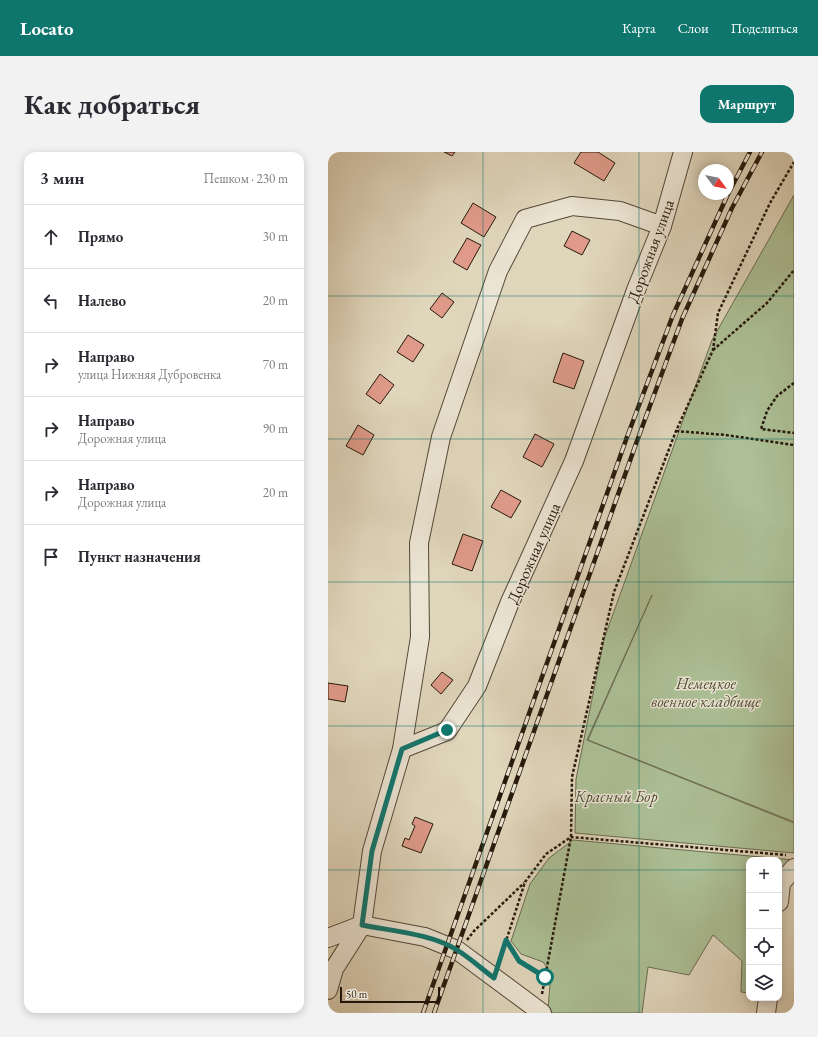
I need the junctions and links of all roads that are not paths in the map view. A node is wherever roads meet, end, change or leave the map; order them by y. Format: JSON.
{"nodes":[{"id":1,"x":683,"y":152,"type":"edge"},
{"id":2,"x":662,"y":226,"type":"junction"},
{"id":3,"x":402,"y":749,"type":"junction"},
{"id":4,"x":790,"y":862,"type":"edge"},
{"id":5,"x":780,"y":893,"type":"edge"},
{"id":6,"x":362,"y":925,"type":"junction"},
{"id":7,"x":328,"y":938,"type":"edge"},
{"id":8,"x":328,"y":990,"type":"edge"},
{"id":9,"x":768,"y":1001,"type":"edge"},
{"id":10,"x":540,"y":1012,"type":"edge"},
{"id":11,"x":766,"y":1013,"type":"edge"}],
"edges":[{"from":1,"to":2,"type":"street","name":"Дорожная улица"},
{"from":2,"to":3,"type":"street","name":"Дорожная улица"},
{"from":2,"to":3,"type":"street"},
{"from":3,"to":6,"type":"street"},
{"from":4,"to":5,"type":"street"},
{"from":6,"to":7,"type":"street"},
{"from":6,"to":8,"type":"street"},
{"from":6,"to":10,"type":"street"},
{"from":9,"to":11,"type":"street"}]}
